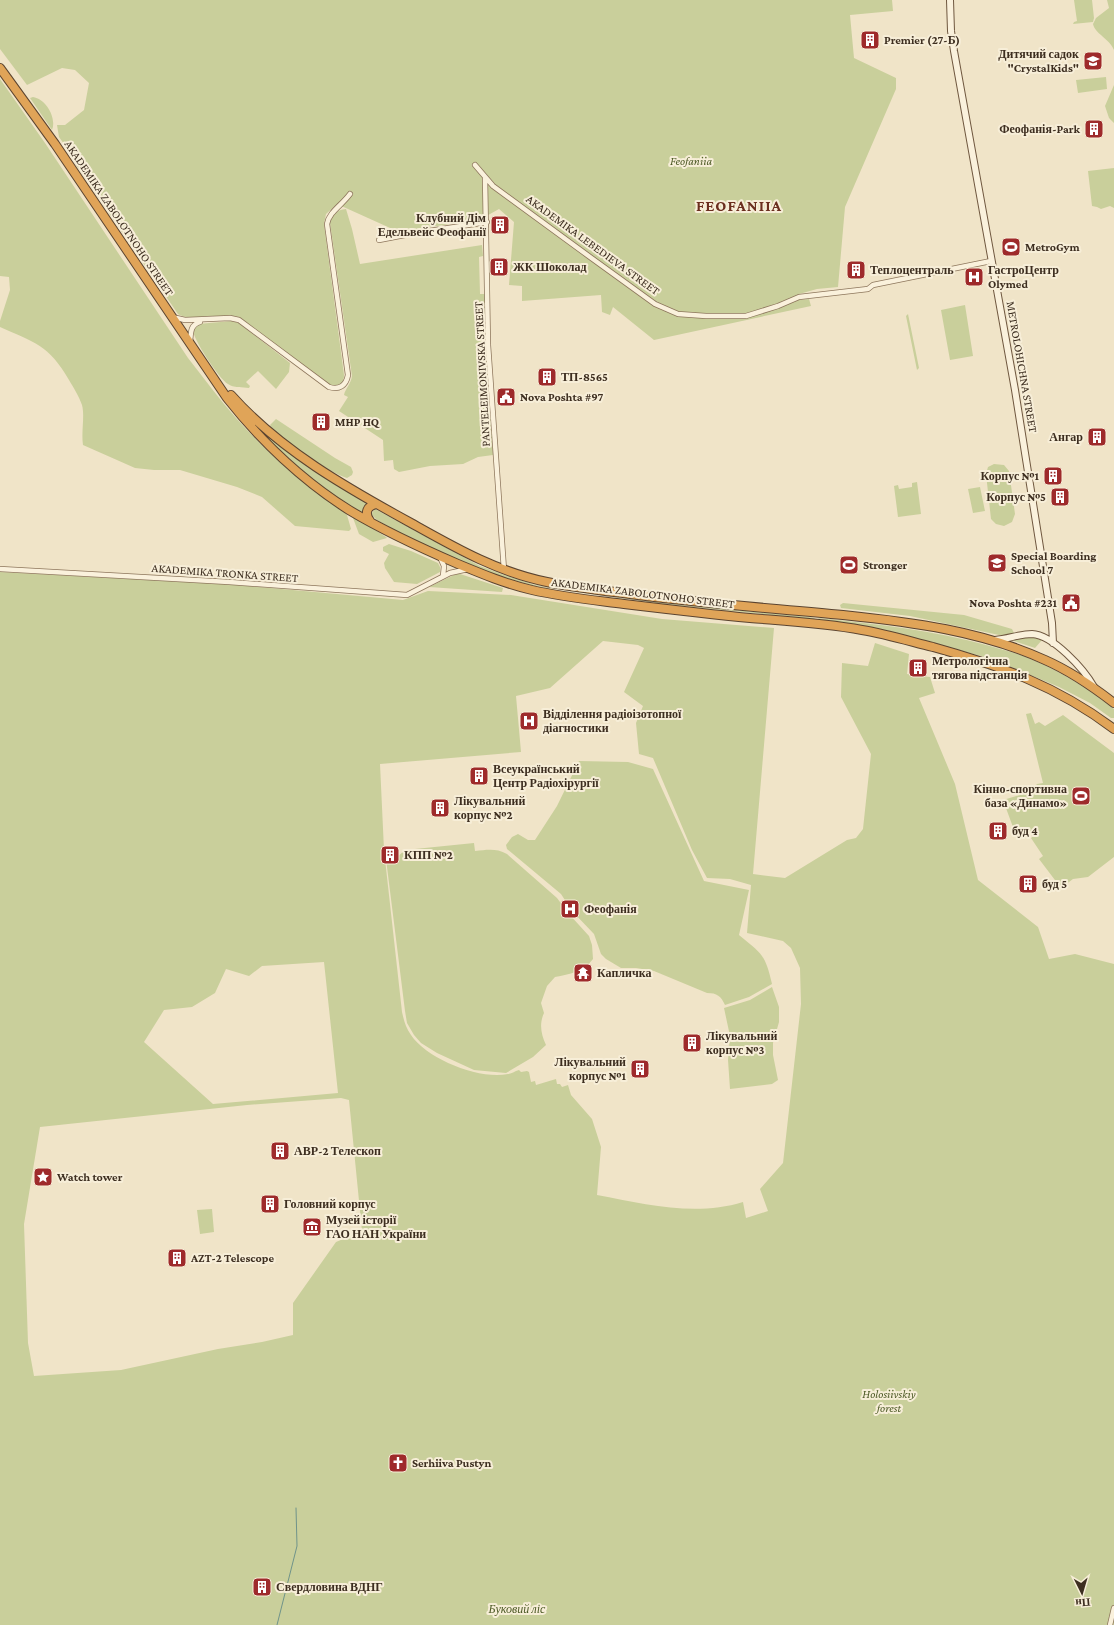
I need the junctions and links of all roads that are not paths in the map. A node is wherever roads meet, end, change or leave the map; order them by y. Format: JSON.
{"nodes":[{"id":1,"x":950,"y":0,"type":"edge"},
{"id":2,"x":0,"y":68,"type":"edge"},
{"id":3,"x":475,"y":166,"type":"dead end"},
{"id":4,"x":485,"y":177,"type":"junction"},
{"id":5,"x":350,"y":194,"type":"dead end"},
{"id":6,"x":487,"y":222,"type":"junction"},
{"id":7,"x":379,"y":240,"type":"dead end"},
{"id":8,"x":992,"y":261,"type":"junction"},
{"id":9,"x":171,"y":316,"type":"junction"},
{"id":10,"x":206,"y":320,"type":"junction"},
{"id":11,"x":190,"y":344,"type":"junction"},
{"id":12,"x":217,"y":383,"type":"junction"},
{"id":13,"x":376,"y":504,"type":"junction"},
{"id":14,"x":370,"y":521,"type":"junction"},
{"id":15,"x":439,"y":556,"type":"junction"},
{"id":16,"x":470,"y":569,"type":"junction"},
{"id":17,"x":0,"y":570,"type":"edge"},
{"id":18,"x":504,"y":570,"type":"junction"},
{"id":19,"x":443,"y":576,"type":"junction"},
{"id":20,"x":987,"y":640,"type":"junction"},
{"id":21,"x":1052,"y":643,"type":"junction"},
{"id":22,"x":1094,"y":688,"type":"junction"},
{"id":23,"x":1114,"y":703,"type":"edge"},
{"id":24,"x":1104,"y":722,"type":"junction"},
{"id":25,"x":1114,"y":722,"type":"edge"},
{"id":26,"x":1114,"y":729,"type":"edge"},
{"id":27,"x":1114,"y":1608,"type":"edge"},
{"id":28,"x":1110,"y":1625,"type":"edge"}],
"edges":[{"from":1,"to":8,"type":"street","name":"METROLOHICHNA STREET"},
{"from":2,"to":9,"type":"highway","name":"AKADEMIKA ZABOLOTNOHO STREET"},
{"from":3,"to":4,"type":"street","name":"AKADEMIKA LEBEDIEVA STREET"},
{"from":4,"to":6,"type":"street","name":"PANTELEIMONIVSKA STREET"},
{"from":4,"to":8,"type":"street","name":"AKADEMIKA LEBEDIEVA STREET"},
{"from":5,"to":10,"type":"street"},
{"from":6,"to":7,"type":"street"},
{"from":6,"to":18,"type":"street","name":"PANTELEIMONIVSKA STREET"},
{"from":8,"to":21,"type":"street","name":"METROLOHICHNA STREET"},
{"from":9,"to":10,"type":"street"},
{"from":9,"to":11,"type":"highway","name":"AKADEMIKA ZABOLOTNOHO STREET"},
{"from":10,"to":11,"type":"street"},
{"from":11,"to":12,"type":"highway","name":"AKADEMIKA ZABOLOTNOHO STREET"},
{"from":12,"to":13,"type":"highway","name":"AKADEMIKA ZABOLOTNOHO STREET"},
{"from":12,"to":14,"type":"highway","name":"AKADEMIKA ZABOLOTNOHO STREET"},
{"from":13,"to":14,"type":"highway"},
{"from":13,"to":18,"type":"highway","name":"AKADEMIKA ZABOLOTNOHO STREET"},
{"from":14,"to":15,"type":"highway","name":"AKADEMIKA ZABOLOTNOHO STREET"},
{"from":15,"to":16,"type":"highway","name":"AKADEMIKA ZABOLOTNOHO STREET"},
{"from":15,"to":19,"type":"street"},
{"from":16,"to":19,"type":"street","name":"AKADEMIKA TRONKA STREET"},
{"from":16,"to":24,"type":"highway","name":"AKADEMIKA ZABOLOTNOHO STREET"},
{"from":17,"to":19,"type":"street","name":"AKADEMIKA TRONKA STREET"},
{"from":18,"to":20,"type":"highway","name":"AKADEMIKA ZABOLOTNOHO STREET"},
{"from":20,"to":21,"type":"street"},
{"from":20,"to":22,"type":"highway","name":"AKADEMIKA ZABOLOTNOHO STREET"},
{"from":21,"to":22,"type":"street"},
{"from":22,"to":23,"type":"highway","name":"AKADEMIKA ZABOLOTNOHO STREET"},
{"from":24,"to":25,"type":"highway"},
{"from":24,"to":26,"type":"highway","name":"AKADEMIKA ZABOLOTNOHO STREET"},
{"from":27,"to":28,"type":"street"}]}
